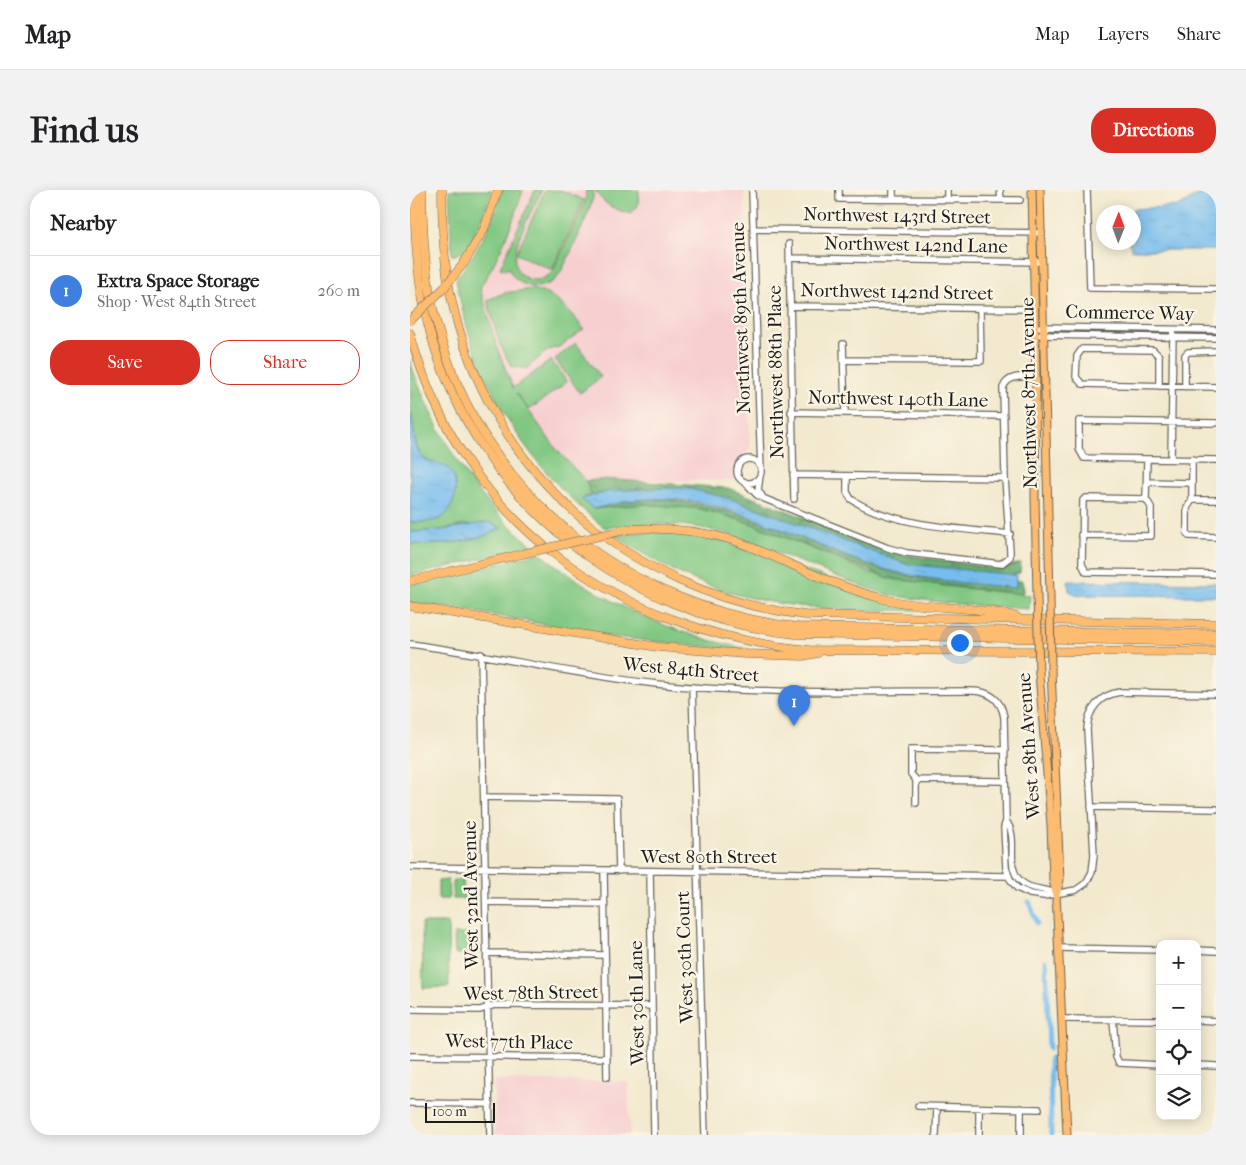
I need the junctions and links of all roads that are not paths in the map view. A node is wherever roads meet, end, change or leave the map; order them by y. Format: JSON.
{"nodes":[{"id":1,"x":414,"y":190,"type":"edge"},
{"id":2,"x":422,"y":190,"type":"edge"},
{"id":3,"x":442,"y":190,"type":"edge"},
{"id":4,"x":498,"y":190,"type":"edge"},
{"id":5,"x":752,"y":190,"type":"edge"},
{"id":6,"x":839,"y":190,"type":"edge"},
{"id":7,"x":893,"y":190,"type":"edge"},
{"id":8,"x":947,"y":190,"type":"edge"},
{"id":9,"x":1000,"y":190,"type":"edge"},
{"id":10,"x":1032,"y":190,"type":"edge"},
{"id":11,"x":1040,"y":190,"type":"edge"},
{"id":12,"x":1087,"y":190,"type":"edge"},
{"id":13,"x":893,"y":199,"type":"junction"},
{"id":14,"x":947,"y":200,"type":"junction"},
{"id":15,"x":1001,"y":200,"type":"junction"},
{"id":16,"x":1020,"y":200,"type":"dead end"},
{"id":17,"x":753,"y":230,"type":"junction"},
{"id":18,"x":1033,"y":233,"type":"junction"},
{"id":19,"x":1042,"y":233,"type":"junction"},
{"id":20,"x":789,"y":244,"type":"dead end"},
{"id":21,"x":789,"y":258,"type":"junction"},
{"id":22,"x":1034,"y":262,"type":"junction"},
{"id":23,"x":1042,"y":262,"type":"junction"},
{"id":24,"x":1216,"y":289,"type":"edge"},
{"id":25,"x":790,"y":306,"type":"junction"},
{"id":26,"x":980,"y":309,"type":"junction"},
{"id":27,"x":1035,"y":309,"type":"junction"},
{"id":28,"x":410,"y":321,"type":"edge"},
{"id":29,"x":1035,"y":327,"type":"junction"},
{"id":30,"x":1044,"y":327,"type":"junction"},
{"id":31,"x":1173,"y":329,"type":"junction"},
{"id":32,"x":1216,"y":330,"type":"edge"},
{"id":33,"x":410,"y":333,"type":"edge"},
{"id":34,"x":1035,"y":335,"type":"junction"},
{"id":35,"x":1044,"y":335,"type":"junction"},
{"id":36,"x":1173,"y":337,"type":"junction"},
{"id":37,"x":1216,"y":338,"type":"edge"},
{"id":38,"x":843,"y":344,"type":"dead end"},
{"id":39,"x":1216,"y":351,"type":"edge"},
{"id":40,"x":844,"y":360,"type":"junction"},
{"id":41,"x":1036,"y":377,"type":"junction"},
{"id":42,"x":1159,"y":386,"type":"junction"},
{"id":43,"x":1172,"y":386,"type":"junction"},
{"id":44,"x":1185,"y":387,"type":"junction"},
{"id":45,"x":1216,"y":387,"type":"edge"},
{"id":46,"x":791,"y":412,"type":"junction"},
{"id":47,"x":845,"y":413,"type":"junction"},
{"id":48,"x":1045,"y":413,"type":"junction"},
{"id":49,"x":1004,"y":416,"type":"junction"},
{"id":50,"x":1171,"y":422,"type":"junction"},
{"id":51,"x":1216,"y":423,"type":"edge"},
{"id":52,"x":760,"y":445,"type":"junction"},
{"id":53,"x":1147,"y":459,"type":"junction"},
{"id":54,"x":1171,"y":459,"type":"junction"},
{"id":55,"x":1192,"y":459,"type":"junction"},
{"id":56,"x":746,"y":460,"type":"junction"},
{"id":57,"x":1216,"y":460,"type":"edge"},
{"id":58,"x":760,"y":474,"type":"junction"},
{"id":59,"x":793,"y":475,"type":"junction"},
{"id":60,"x":847,"y":476,"type":"junction"},
{"id":61,"x":1005,"y":478,"type":"junction"},
{"id":62,"x":745,"y":482,"type":"junction"},
{"id":63,"x":1146,"y":482,"type":"junction"},
{"id":64,"x":1192,"y":483,"type":"junction"},
{"id":65,"x":765,"y":499,"type":"junction"},
{"id":66,"x":794,"y":499,"type":"dead end"},
{"id":67,"x":1146,"y":499,"type":"junction"},
{"id":68,"x":1192,"y":500,"type":"junction"},
{"id":69,"x":1216,"y":500,"type":"edge"},
{"id":70,"x":1010,"y":534,"type":"junction"},
{"id":71,"x":1081,"y":535,"type":"junction"},
{"id":72,"x":1216,"y":537,"type":"edge"},
{"id":73,"x":1216,"y":574,"type":"edge"},
{"id":74,"x":410,"y":581,"type":"edge"},
{"id":75,"x":1037,"y":596,"type":"joint"},
{"id":76,"x":1050,"y":596,"type":"joint"},
{"id":77,"x":410,"y":606,"type":"edge"},
{"id":78,"x":1028,"y":620,"type":"junction"},
{"id":79,"x":1216,"y":624,"type":"edge"},
{"id":80,"x":1216,"y":634,"type":"edge"},
{"id":81,"x":1216,"y":642,"type":"edge"},
{"id":82,"x":410,"y":644,"type":"edge"},
{"id":83,"x":827,"y":650,"type":"junction"},
{"id":84,"x":1216,"y":652,"type":"edge"},
{"id":85,"x":481,"y":654,"type":"junction"},
{"id":86,"x":692,"y":687,"type":"junction"},
{"id":87,"x":1216,"y":694,"type":"edge"},
{"id":88,"x":1004,"y":750,"type":"junction"},
{"id":89,"x":916,"y":780,"type":"junction"},
{"id":90,"x":1005,"y":781,"type":"junction"},
{"id":91,"x":484,"y":797,"type":"junction"},
{"id":92,"x":916,"y":803,"type":"dead end"},
{"id":93,"x":1091,"y":806,"type":"junction"},
{"id":94,"x":1216,"y":809,"type":"edge"},
{"id":95,"x":1006,"y":821,"type":"junction"},
{"id":96,"x":410,"y":867,"type":"edge"},
{"id":97,"x":485,"y":868,"type":"junction"},
{"id":98,"x":604,"y":871,"type":"junction"},
{"id":99,"x":619,"y":871,"type":"junction"},
{"id":100,"x":650,"y":871,"type":"junction"},
{"id":101,"x":697,"y":871,"type":"junction"},
{"id":102,"x":1008,"y":876,"type":"junction"},
{"id":103,"x":1056,"y":893,"type":"junction"},
{"id":104,"x":486,"y":902,"type":"junction"},
{"id":105,"x":604,"y":904,"type":"junction"},
{"id":106,"x":1058,"y":948,"type":"junction"},
{"id":107,"x":1156,"y":950,"type":"edge"},
{"id":108,"x":1201,"y":950,"type":"edge"},
{"id":109,"x":1216,"y":951,"type":"edge"},
{"id":110,"x":487,"y":953,"type":"junction"},
{"id":111,"x":605,"y":955,"type":"junction"},
{"id":112,"x":606,"y":1006,"type":"junction"},
{"id":113,"x":652,"y":1006,"type":"junction"},
{"id":114,"x":488,"y":1008,"type":"junction"},
{"id":115,"x":410,"y":1009,"type":"edge"},
{"id":116,"x":1063,"y":1019,"type":"junction"},
{"id":117,"x":1113,"y":1019,"type":"junction"},
{"id":118,"x":1156,"y":1020,"type":"edge"},
{"id":119,"x":1201,"y":1020,"type":"edge"},
{"id":120,"x":1216,"y":1021,"type":"edge"},
{"id":121,"x":410,"y":1056,"type":"edge"},
{"id":122,"x":489,"y":1057,"type":"junction"},
{"id":123,"x":607,"y":1058,"type":"junction"},
{"id":124,"x":1156,"y":1065,"type":"edge"},
{"id":125,"x":1201,"y":1065,"type":"edge"},
{"id":126,"x":1216,"y":1066,"type":"edge"},
{"id":127,"x":607,"y":1077,"type":"dead end"},
{"id":128,"x":410,"y":1103,"type":"edge"},
{"id":129,"x":490,"y":1104,"type":"junction"},
{"id":130,"x":918,"y":1106,"type":"dead end"},
{"id":131,"x":937,"y":1107,"type":"junction"},
{"id":132,"x":979,"y":1108,"type":"junction"},
{"id":133,"x":1020,"y":1108,"type":"junction"},
{"id":134,"x":1039,"y":1108,"type":"dead end"},
{"id":135,"x":490,"y":1135,"type":"edge"},
{"id":136,"x":654,"y":1135,"type":"edge"},
{"id":137,"x":705,"y":1135,"type":"edge"},
{"id":138,"x":936,"y":1135,"type":"edge"},
{"id":139,"x":979,"y":1135,"type":"edge"},
{"id":140,"x":1020,"y":1135,"type":"edge"},
{"id":141,"x":1066,"y":1135,"type":"edge"}],
"edges":[{"from":1,"to":81,"type":"highway"},
{"from":2,"to":80,"type":"highway"},
{"from":3,"to":78,"type":"highway"},
{"from":4,"to":28,"type":"highway","bridge":true},
{"from":5,"to":17,"type":"street","name":"Northwest 89th Avenue"},
{"from":6,"to":13,"type":"street"},
{"from":7,"to":13,"type":"street"},
{"from":8,"to":14,"type":"street"},
{"from":9,"to":15,"type":"street"},
{"from":10,"to":18,"type":"main road","name":"Northwest 87th Avenue"},
{"from":11,"to":19,"type":"main road","name":"Northwest 87th Avenue"},
{"from":12,"to":24,"type":"street"},
{"from":13,"to":14,"type":"street"},
{"from":14,"to":15,"type":"street"},
{"from":15,"to":16,"type":"street"},
{"from":17,"to":18,"type":"street","name":"Northwest 143rd Street"},
{"from":17,"to":52,"type":"street","name":"Northwest 89th Avenue"},
{"from":18,"to":19,"type":"street","name":"Northwest 143rd Street"},
{"from":18,"to":22,"type":"main road","name":"Northwest 87th Avenue"},
{"from":19,"to":23,"type":"main road","name":"Northwest 87th Avenue"},
{"from":20,"to":21,"type":"street","name":"Northwest 88th Place"},
{"from":21,"to":22,"type":"street","name":"Northwest 142nd Lane"},
{"from":21,"to":25,"type":"street","name":"Northwest 88th Place"},
{"from":22,"to":23,"type":"street","name":"Northwest 142nd Lane"},
{"from":22,"to":27,"type":"main road","name":"Northwest 87th Avenue"},
{"from":23,"to":30,"type":"main road","name":"Northwest 87th Avenue"},
{"from":25,"to":26,"type":"street","name":"Northwest 142nd Street"},
{"from":25,"to":46,"type":"street","name":"Northwest 88th Place"},
{"from":26,"to":27,"type":"street","name":"Northwest 142nd Street"},
{"from":26,"to":40,"type":"street"},
{"from":27,"to":29,"type":"main road","name":"Northwest 87th Avenue"},
{"from":29,"to":30,"type":"street","name":"Commerce Way"},
{"from":29,"to":34,"type":"main road","name":"Northwest 87th Avenue"},
{"from":30,"to":31,"type":"street","name":"Commerce Way"},
{"from":30,"to":35,"type":"main road","name":"Northwest 87th Avenue"},
{"from":31,"to":32,"type":"street","name":"Commerce Way"},
{"from":31,"to":36,"type":"street"},
{"from":33,"to":83,"type":"highway"},
{"from":34,"to":35,"type":"street","name":"Commerce Way"},
{"from":34,"to":41,"type":"main road","name":"Northwest 87th Avenue"},
{"from":35,"to":36,"type":"street","name":"Commerce Way"},
{"from":35,"to":48,"type":"main road","name":"Northwest 87th Avenue"},
{"from":36,"to":37,"type":"street","name":"Commerce Way"},
{"from":36,"to":43,"type":"street"},
{"from":38,"to":40,"type":"street"},
{"from":39,"to":44,"type":"street"},
{"from":40,"to":47,"type":"street"},
{"from":41,"to":48,"type":"main road"},
{"from":41,"to":49,"type":"street"},
{"from":41,"to":75,"type":"main road","name":"Northwest 87th Avenue"},
{"from":42,"to":42,"type":"street"},
{"from":42,"to":43,"type":"street"},
{"from":43,"to":44,"type":"street"},
{"from":43,"to":50,"type":"street"},
{"from":44,"to":45,"type":"street"},
{"from":46,"to":47,"type":"street","name":"Northwest 140th Lane"},
{"from":46,"to":59,"type":"street","name":"Northwest 88th Place"},
{"from":47,"to":49,"type":"street","name":"Northwest 140th Lane"},
{"from":48,"to":76,"type":"main road","name":"Northwest 87th Avenue"},
{"from":49,"to":61,"type":"street"},
{"from":50,"to":51,"type":"street"},
{"from":50,"to":53,"type":"street"},
{"from":50,"to":54,"type":"street"},
{"from":52,"to":56,"type":"street"},
{"from":52,"to":58,"type":"street","name":"Northwest 89th Avenue"},
{"from":53,"to":54,"type":"street"},
{"from":53,"to":63,"type":"street"},
{"from":54,"to":55,"type":"street"},
{"from":55,"to":57,"type":"street"},
{"from":55,"to":64,"type":"street"},
{"from":56,"to":58,"type":"street"},
{"from":56,"to":62,"type":"street"},
{"from":58,"to":62,"type":"street"},
{"from":58,"to":65,"type":"street","name":"Northwest 89th Avenue"},
{"from":59,"to":60,"type":"street"},
{"from":59,"to":66,"type":"street","name":"Northwest 88th Place"},
{"from":60,"to":61,"type":"street"},
{"from":60,"to":70,"type":"street"},
{"from":61,"to":70,"type":"street"},
{"from":62,"to":65,"type":"street"},
{"from":63,"to":64,"type":"street"},
{"from":63,"to":67,"type":"street"},
{"from":64,"to":68,"type":"street"},
{"from":65,"to":70,"type":"street"},
{"from":67,"to":71,"type":"street"},
{"from":67,"to":71,"type":"street"},
{"from":68,"to":69,"type":"street"},
{"from":68,"to":72,"type":"street"},
{"from":71,"to":73,"type":"street"},
{"from":74,"to":78,"type":"highway","bridge":true},
{"from":75,"to":103,"type":"main road","name":"West 28th Avenue","bridge":true},
{"from":76,"to":103,"type":"main road","name":"West 28th Avenue","bridge":true},
{"from":77,"to":83,"type":"highway"},
{"from":78,"to":79,"type":"highway"},
{"from":82,"to":85,"type":"street","name":"West 84th Street"},
{"from":83,"to":84,"type":"highway"},
{"from":85,"to":86,"type":"street","name":"West 84th Street"},
{"from":85,"to":91,"type":"street","name":"West 32nd Avenue"},
{"from":86,"to":88,"type":"street","name":"West 84th Street"},
{"from":86,"to":101,"type":"street","name":"West 30th Court"},
{"from":87,"to":93,"type":"street"},
{"from":88,"to":89,"type":"street"},
{"from":88,"to":90,"type":"street"},
{"from":89,"to":90,"type":"street"},
{"from":89,"to":92,"type":"street"},
{"from":90,"to":95,"type":"street"},
{"from":91,"to":97,"type":"street","name":"West 32nd Avenue"},
{"from":91,"to":99,"type":"street"},
{"from":93,"to":94,"type":"street"},
{"from":93,"to":103,"type":"street"},
{"from":95,"to":102,"type":"street"},
{"from":95,"to":103,"type":"street"},
{"from":96,"to":97,"type":"street","name":"West 80th Street"},
{"from":97,"to":98,"type":"street","name":"West 80th Street"},
{"from":97,"to":104,"type":"street","name":"West 32nd Avenue"},
{"from":98,"to":99,"type":"street","name":"West 80th Street"},
{"from":98,"to":105,"type":"street"},
{"from":99,"to":100,"type":"street","name":"West 80th Street"},
{"from":100,"to":101,"type":"street","name":"West 80th Street"},
{"from":100,"to":113,"type":"street","name":"West 30th Lane"},
{"from":101,"to":102,"type":"street","name":"West 80th Street"},
{"from":101,"to":137,"type":"street","name":"West 30th Court"},
{"from":102,"to":103,"type":"street"},
{"from":103,"to":106,"type":"main road","name":"West 28th Avenue"},
{"from":104,"to":105,"type":"street"},
{"from":104,"to":110,"type":"street","name":"West 32nd Avenue"},
{"from":105,"to":111,"type":"street"},
{"from":106,"to":107,"type":"street"},
{"from":106,"to":116,"type":"main road","name":"West 28th Avenue"},
{"from":108,"to":109,"type":"street"},
{"from":110,"to":111,"type":"street"},
{"from":110,"to":114,"type":"street","name":"West 32nd Avenue"},
{"from":111,"to":112,"type":"street"},
{"from":112,"to":113,"type":"street","name":"West 78th Street"},
{"from":112,"to":114,"type":"street","name":"West 78th Street"},
{"from":112,"to":123,"type":"street"},
{"from":113,"to":136,"type":"street","name":"West 30th Lane"},
{"from":114,"to":115,"type":"street","name":"West 78th Street"},
{"from":114,"to":122,"type":"street","name":"West 32nd Avenue"},
{"from":116,"to":117,"type":"street"},
{"from":116,"to":141,"type":"main road","name":"West 28th Avenue"},
{"from":117,"to":118,"type":"street"},
{"from":117,"to":124,"type":"street"},
{"from":119,"to":120,"type":"street"},
{"from":121,"to":122,"type":"street","name":"West 77th Place"},
{"from":122,"to":123,"type":"street","name":"West 77th Place"},
{"from":122,"to":129,"type":"street","name":"West 32nd Avenue"},
{"from":123,"to":127,"type":"street"},
{"from":125,"to":126,"type":"street"},
{"from":128,"to":129,"type":"street"},
{"from":129,"to":135,"type":"street","name":"West 32nd Avenue"},
{"from":130,"to":131,"type":"street"},
{"from":131,"to":132,"type":"street"},
{"from":131,"to":138,"type":"street"},
{"from":132,"to":133,"type":"street"},
{"from":132,"to":139,"type":"street"},
{"from":133,"to":134,"type":"street"},
{"from":133,"to":140,"type":"street"}]}
